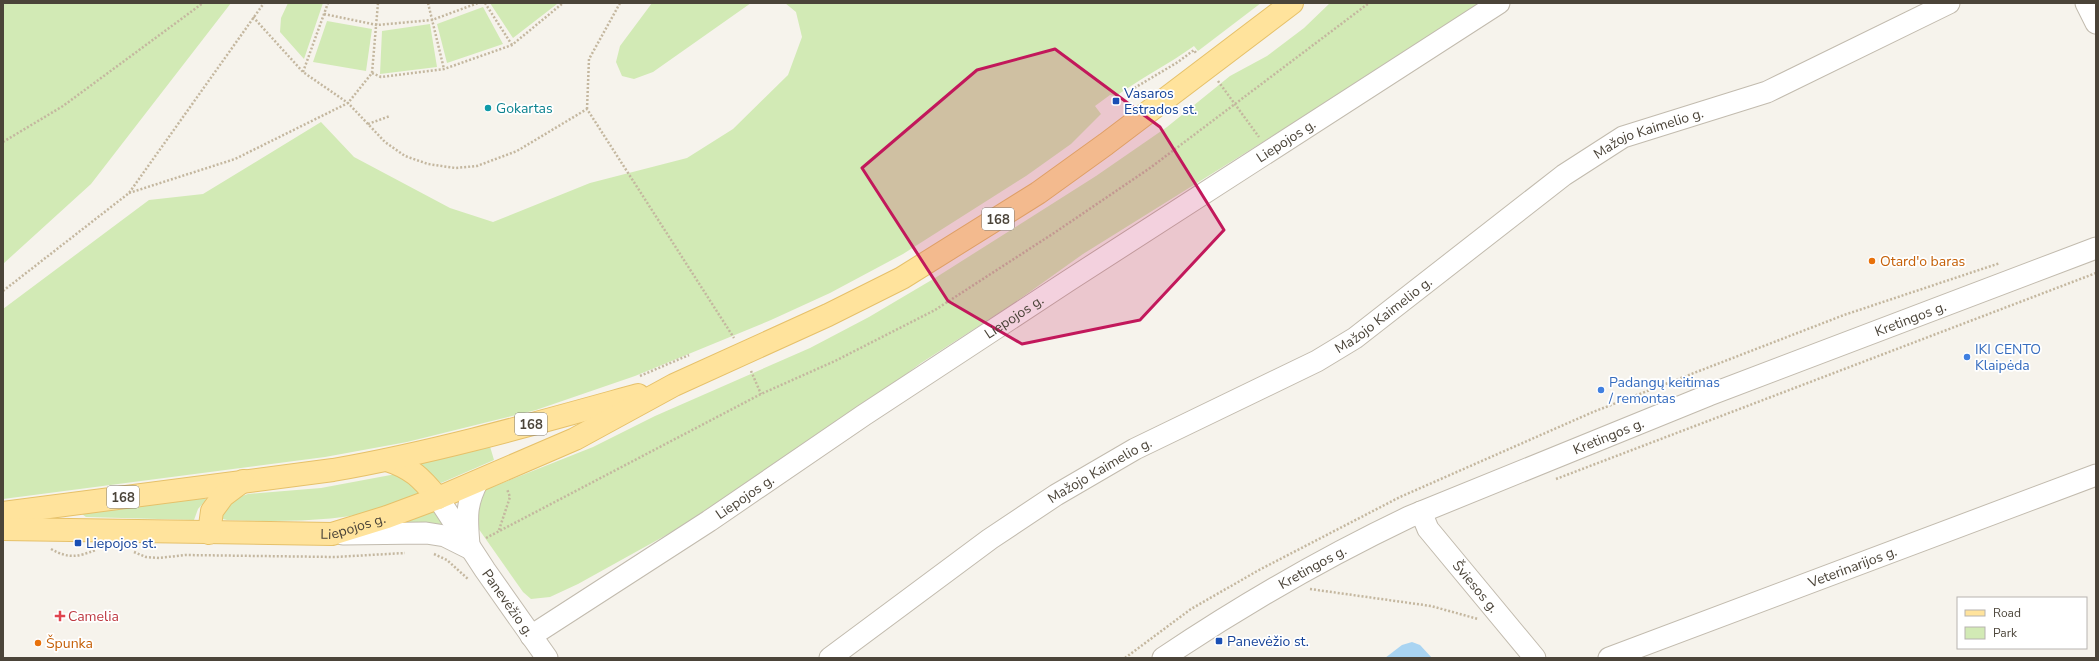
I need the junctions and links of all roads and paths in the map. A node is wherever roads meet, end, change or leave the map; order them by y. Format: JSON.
{"nodes":[{"id":1,"x":203,"y":3,"type":"edge"},
{"id":2,"x":264,"y":3,"type":"edge"},
{"id":3,"x":328,"y":3,"type":"edge"},
{"id":4,"x":378,"y":3,"type":"edge"},
{"id":5,"x":428,"y":3,"type":"edge"},
{"id":6,"x":478,"y":3,"type":"edge"},
{"id":7,"x":485,"y":3,"type":"edge"},
{"id":8,"x":564,"y":3,"type":"edge"},
{"id":9,"x":620,"y":3,"type":"edge"},
{"id":10,"x":1292,"y":3,"type":"edge"},
{"id":11,"x":1369,"y":3,"type":"edge"},
{"id":12,"x":1499,"y":3,"type":"edge"},
{"id":13,"x":1949,"y":3,"type":"edge"},
{"id":14,"x":2086,"y":3,"type":"edge"},
{"id":15,"x":324,"y":14,"type":"junction"},
{"id":16,"x":253,"y":17,"type":"junction"},
{"id":17,"x":432,"y":20,"type":"junction"},
{"id":18,"x":2096,"y":23,"type":"edge"},
{"id":19,"x":376,"y":25,"type":"junction"},
{"id":20,"x":512,"y":45,"type":"junction"},
{"id":21,"x":444,"y":69,"type":"junction"},
{"id":22,"x":303,"y":72,"type":"junction"},
{"id":23,"x":372,"y":73,"type":"junction"},
{"id":24,"x":348,"y":103,"type":"junction"},
{"id":25,"x":588,"y":109,"type":"junction"},
{"id":26,"x":390,"y":116,"type":"dead end"},
{"id":27,"x":368,"y":124,"type":"junction"},
{"id":28,"x":3,"y":142,"type":"edge"},
{"id":29,"x":129,"y":193,"type":"junction"},
{"id":30,"x":2096,"y":248,"type":"edge"},
{"id":31,"x":2096,"y":272,"type":"edge"},
{"id":32,"x":3,"y":291,"type":"edge"},
{"id":33,"x":742,"y":353,"type":"junction"},
{"id":34,"x":674,"y":385,"type":"junction"},
{"id":35,"x":762,"y":394,"type":"junction"},
{"id":36,"x":512,"y":430,"type":"junction"},
{"id":37,"x":387,"y":460,"type":"junction"},
{"id":38,"x":522,"y":462,"type":"junction"},
{"id":39,"x":2096,"y":475,"type":"edge"},
{"id":40,"x":1554,"y":480,"type":"dead end"},
{"id":41,"x":243,"y":481,"type":"junction"},
{"id":42,"x":478,"y":481,"type":"junction"},
{"id":43,"x":438,"y":498,"type":"junction"},
{"id":44,"x":1421,"y":512,"type":"junction"},
{"id":45,"x":3,"y":513,"type":"edge"},
{"id":46,"x":3,"y":529,"type":"edge"},
{"id":47,"x":499,"y":530,"type":"dead end"},
{"id":48,"x":209,"y":533,"type":"junction"},
{"id":49,"x":332,"y":534,"type":"junction"},
{"id":50,"x":49,"y":548,"type":"dead end"},
{"id":51,"x":469,"y":548,"type":"junction"},
{"id":52,"x":98,"y":549,"type":"dead end"},
{"id":53,"x":129,"y":551,"type":"dead end"},
{"id":54,"x":429,"y":552,"type":"dead end"},
{"id":55,"x":413,"y":553,"type":"dead end"},
{"id":56,"x":470,"y":581,"type":"dead end"},
{"id":57,"x":1309,"y":585,"type":"dead end"},
{"id":58,"x":1481,"y":620,"type":"dead end"},
{"id":59,"x":531,"y":636,"type":"junction"},
{"id":60,"x":547,"y":658,"type":"edge"},
{"id":61,"x":830,"y":658,"type":"edge"},
{"id":62,"x":1163,"y":658,"type":"edge"},
{"id":63,"x":1535,"y":658,"type":"edge"},
{"id":64,"x":1609,"y":658,"type":"edge"}],
"edges":[{"from":1,"to":28,"type":"path"},
{"from":2,"to":16,"type":"path"},
{"from":3,"to":15,"type":"path"},
{"from":4,"to":19,"type":"path"},
{"from":5,"to":17,"type":"path"},
{"from":6,"to":17,"type":"path"},
{"from":7,"to":20,"type":"path"},
{"from":8,"to":20,"type":"path"},
{"from":9,"to":25,"type":"path"},
{"from":10,"to":33,"type":"main road","name":"Liepojos g.","number":"168"},
{"from":11,"to":35,"type":"path"},
{"from":12,"to":59,"type":"street","name":"Liepojos g."},
{"from":13,"to":61,"type":"street","name":"Mažojo Kaimelio g."},
{"from":14,"to":18,"type":"street"},
{"from":15,"to":19,"type":"path"},
{"from":15,"to":22,"type":"path"},
{"from":16,"to":22,"type":"path"},
{"from":16,"to":29,"type":"path"},
{"from":17,"to":19,"type":"path"},
{"from":17,"to":21,"type":"path"},
{"from":19,"to":23,"type":"path"},
{"from":20,"to":21,"type":"path"},
{"from":21,"to":23,"type":"path"},
{"from":22,"to":24,"type":"path"},
{"from":23,"to":24,"type":"path"},
{"from":24,"to":27,"type":"path"},
{"from":24,"to":29,"type":"path"},
{"from":25,"to":27,"type":"path"},
{"from":25,"to":33,"type":"path"},
{"from":26,"to":27,"type":"path"},
{"from":29,"to":32,"type":"path"},
{"from":30,"to":44,"type":"street","name":"Kretingos g."},
{"from":31,"to":40,"type":"path"},
{"from":33,"to":34,"type":"main road","name":"Liepojos g.","number":"168"},
{"from":33,"to":35,"type":"path"},
{"from":34,"to":36,"type":"main road","name":"Liepojos g.","number":"168"},
{"from":34,"to":38,"type":"main road","name":"Liepojos g.","number":"168"},
{"from":35,"to":47,"type":"path"},
{"from":36,"to":37,"type":"main road","name":"Liepojos g.","number":"168"},
{"from":36,"to":38,"type":"main road"},
{"from":37,"to":41,"type":"main road","name":"Liepojos g.","number":"168"},
{"from":37,"to":43,"type":"main road"},
{"from":38,"to":42,"type":"main road","name":"Liepojos g.","number":"168"},
{"from":39,"to":64,"type":"street","name":"Veterinarijos g."},
{"from":41,"to":45,"type":"main road","name":"Liepojos g.","number":"168"},
{"from":41,"to":48,"type":"main road"},
{"from":42,"to":43,"type":"main road","name":"Liepojos g.","number":"168"},
{"from":42,"to":51,"type":"street"},
{"from":43,"to":49,"type":"main road","name":"Liepojos g.","number":"168"},
{"from":43,"to":51,"type":"street","name":"Panevėžio g."},
{"from":44,"to":62,"type":"street","name":"Kretingos g."},
{"from":44,"to":63,"type":"street","name":"Šviesos g."},
{"from":46,"to":48,"type":"main road","name":"Liepojos g.","number":"168"},
{"from":48,"to":49,"type":"main road","name":"Liepojos g.","number":"168"},
{"from":49,"to":51,"type":"street","name":"Panevėžio g."},
{"from":50,"to":52,"type":"path"},
{"from":51,"to":59,"type":"street","name":"Panevėžio g."},
{"from":53,"to":55,"type":"path"},
{"from":54,"to":56,"type":"path"},
{"from":57,"to":58,"type":"path"},
{"from":59,"to":60,"type":"street","name":"Panevėžio g."}]}
